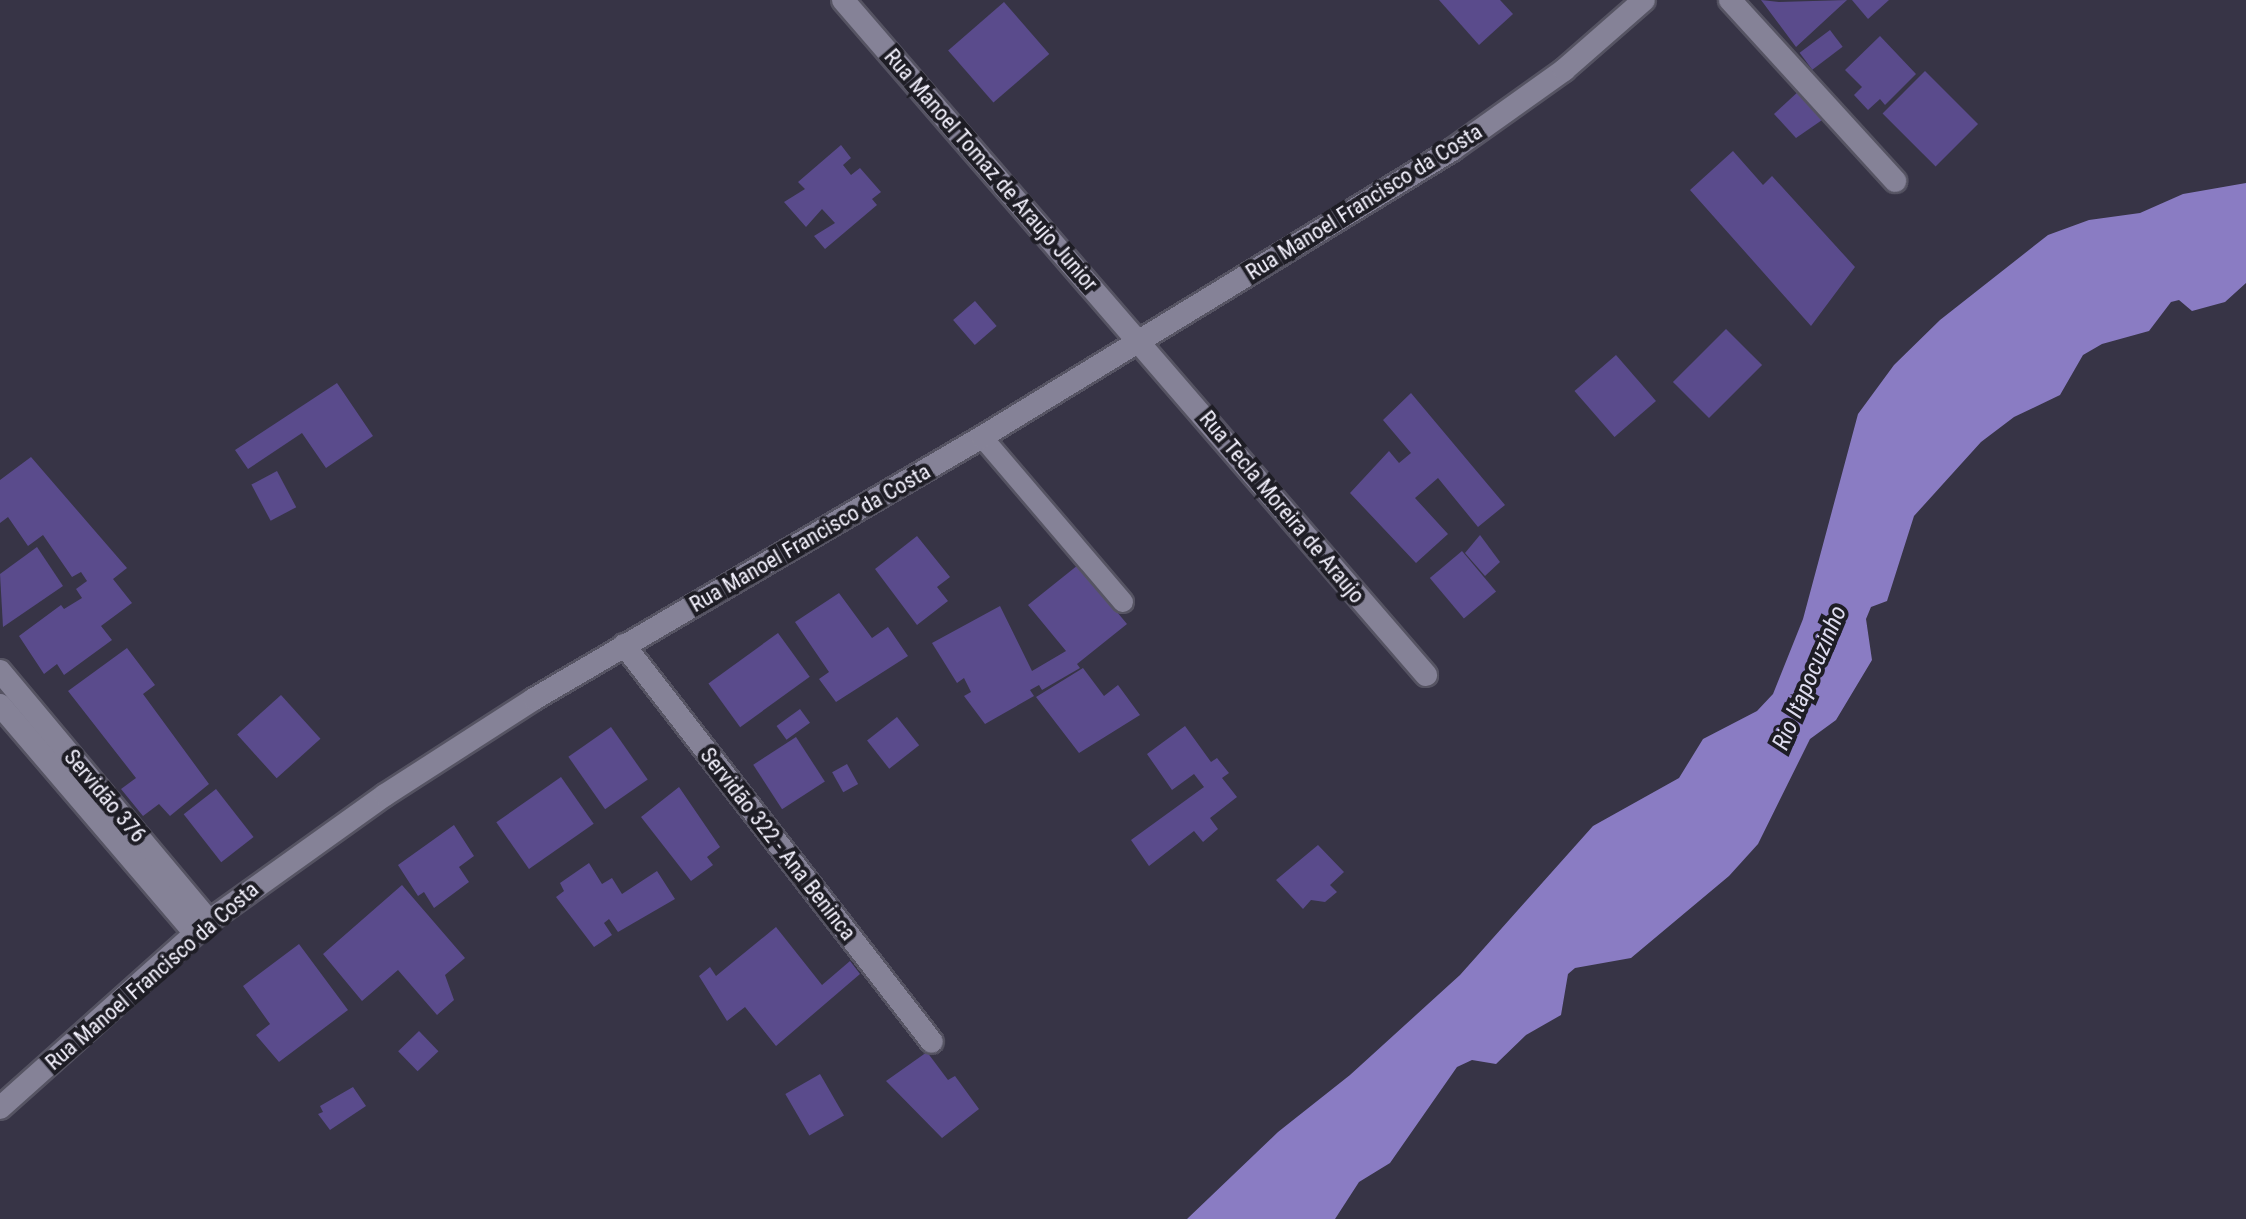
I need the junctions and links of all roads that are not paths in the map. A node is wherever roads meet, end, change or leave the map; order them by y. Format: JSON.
{"nodes":[{"id":1,"x":843,"y":0,"type":"edge"},
{"id":2,"x":1644,"y":0,"type":"edge"},
{"id":3,"x":1730,"y":0,"type":"edge"},
{"id":4,"x":1895,"y":181,"type":"dead end"},
{"id":5,"x":1139,"y":340,"type":"junction"},
{"id":6,"x":982,"y":437,"type":"junction"},
{"id":7,"x":1123,"y":602,"type":"dead end"},
{"id":8,"x":624,"y":645,"type":"junction"},
{"id":9,"x":0,"y":671,"type":"edge"},
{"id":10,"x":1426,"y":675,"type":"dead end"},
{"id":11,"x":0,"y":705,"type":"edge"},
{"id":12,"x":202,"y":927,"type":"junction"},
{"id":13,"x":932,"y":1042,"type":"dead end"},
{"id":14,"x":0,"y":1108,"type":"edge"}],
"edges":[{"from":1,"to":5,"type":"street","name":"Rua Manoel Tomaz de Araujo Junior"},
{"from":2,"to":5,"type":"street","name":"Rua Manoel Francisco da Costa"},
{"from":3,"to":4,"type":"street"},
{"from":5,"to":6,"type":"street","name":"Rua Manoel Francisco da Costa"},
{"from":5,"to":10,"type":"street","name":"Rua Tecla Moreira de Araujo"},
{"from":6,"to":7,"type":"lane"},
{"from":6,"to":8,"type":"street","name":"Rua Manoel Francisco da Costa"},
{"from":8,"to":12,"type":"street","name":"Rua Manoel Francisco da Costa"},
{"from":8,"to":13,"type":"street","name":"Servidão 322 - Ana Beninca"},
{"from":9,"to":12,"type":"street","name":"Servidão 376"},
{"from":11,"to":12,"type":"street"},
{"from":12,"to":14,"type":"street","name":"Rua Manoel Francisco da Costa"}]}
